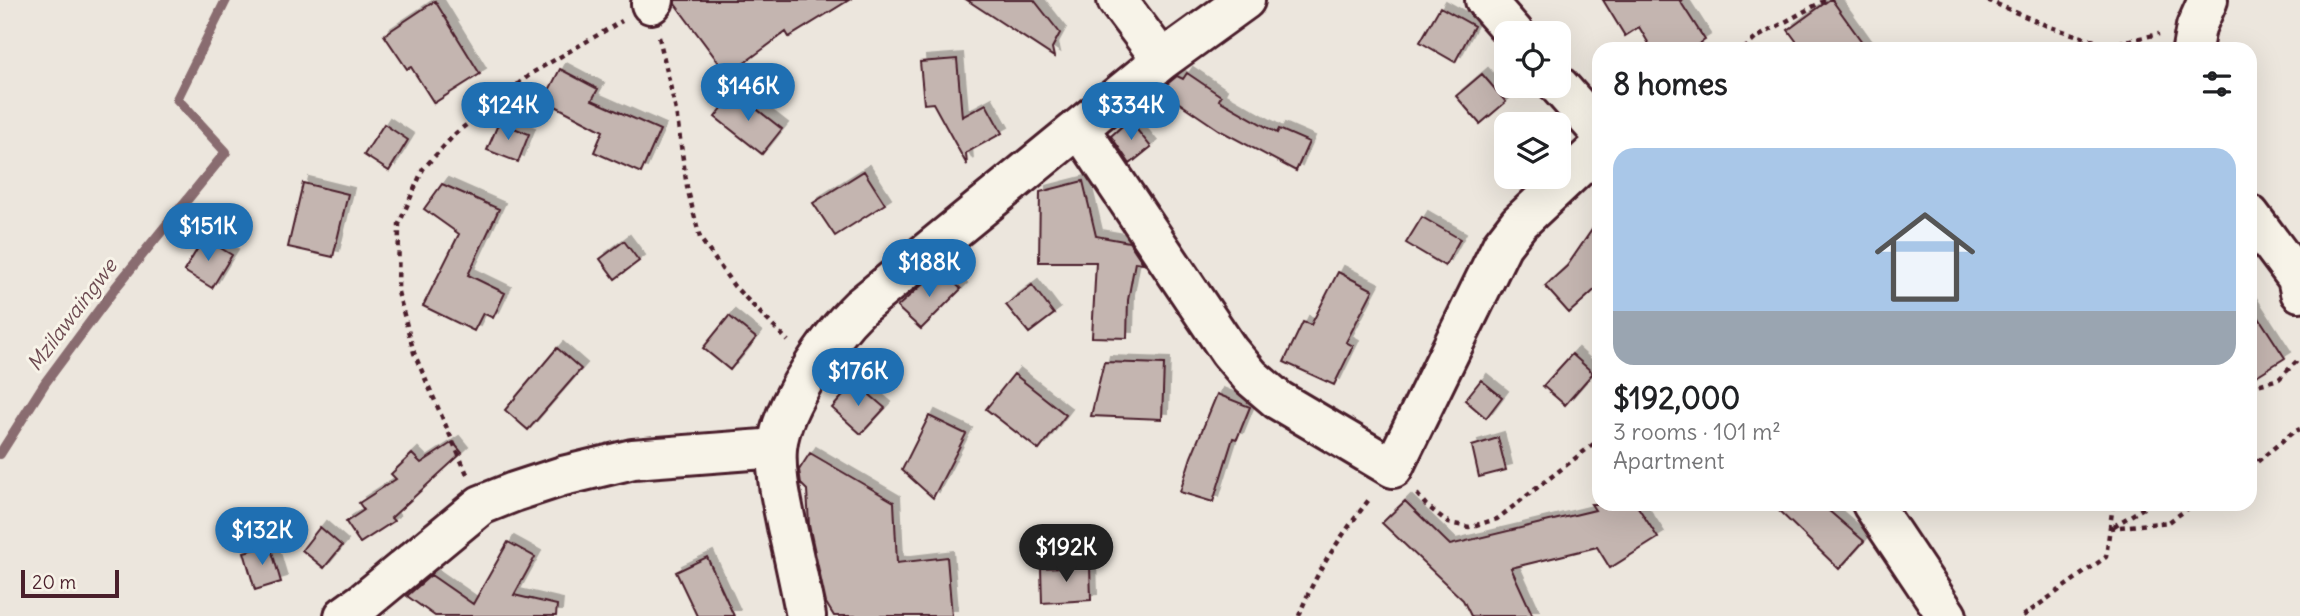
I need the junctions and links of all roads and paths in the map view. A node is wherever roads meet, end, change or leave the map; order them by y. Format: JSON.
{"nodes":[{"id":1,"x":1117,"y":0,"type":"edge"},
{"id":2,"x":1245,"y":0,"type":"edge"},
{"id":3,"x":1485,"y":0,"type":"edge"},
{"id":4,"x":1825,"y":0,"type":"edge"},
{"id":5,"x":1987,"y":0,"type":"edge"},
{"id":6,"x":652,"y":2,"type":"edge"},
{"id":7,"x":1503,"y":21,"type":"edge"},
{"id":8,"x":2199,"y":25,"type":"edge"},
{"id":9,"x":1752,"y":42,"type":"edge"},
{"id":10,"x":2098,"y":42,"type":"edge"},
{"id":11,"x":2121,"y":42,"type":"edge"},
{"id":12,"x":1162,"y":60,"type":"junction"},
{"id":13,"x":1570,"y":98,"type":"edge"},
{"id":14,"x":1592,"y":123,"type":"edge"},
{"id":15,"x":1080,"y":129,"type":"junction"},
{"id":16,"x":1592,"y":154,"type":"edge"},
{"id":17,"x":2257,"y":224,"type":"edge"},
{"id":18,"x":2300,"y":292,"type":"edge"},
{"id":19,"x":2300,"y":358,"type":"edge"},
{"id":20,"x":813,"y":366,"type":"junction"},
{"id":21,"x":2257,"y":385,"type":"edge"},
{"id":22,"x":2300,"y":429,"type":"edge"},
{"id":23,"x":1592,"y":445,"type":"edge"},
{"id":24,"x":777,"y":448,"type":"junction"},
{"id":25,"x":2257,"y":462,"type":"edge"},
{"id":26,"x":1393,"y":468,"type":"junction"},
{"id":27,"x":481,"y":505,"type":"junction"},
{"id":28,"x":1877,"y":511,"type":"edge"},
{"id":29,"x":2112,"y":511,"type":"edge"},
{"id":30,"x":2138,"y":511,"type":"edge"},
{"id":31,"x":2184,"y":511,"type":"edge"},
{"id":32,"x":2110,"y":528,"type":"junction"},
{"id":33,"x":344,"y":616,"type":"edge"},
{"id":34,"x":806,"y":616,"type":"edge"},
{"id":35,"x":1299,"y":616,"type":"edge"},
{"id":36,"x":1947,"y":616,"type":"edge"},
{"id":37,"x":2023,"y":616,"type":"edge"}],
"edges":[{"from":1,"to":12,"type":"street"},
{"from":2,"to":12,"type":"street"},
{"from":3,"to":7,"type":"street"},
{"from":4,"to":9,"type":"path"},
{"from":5,"to":10,"type":"path"},
{"from":6,"to":20,"type":"path"},
{"from":6,"to":27,"type":"path"},
{"from":8,"to":11,"type":"path"},
{"from":12,"to":15,"type":"street"},
{"from":13,"to":14,"type":"street"},
{"from":15,"to":20,"type":"street"},
{"from":15,"to":26,"type":"street"},
{"from":16,"to":26,"type":"street"},
{"from":17,"to":18,"type":"street"},
{"from":19,"to":21,"type":"path"},
{"from":20,"to":24,"type":"street"},
{"from":22,"to":25,"type":"path"},
{"from":23,"to":26,"type":"path"},
{"from":24,"to":27,"type":"street"},
{"from":24,"to":34,"type":"street"},
{"from":26,"to":35,"type":"path"},
{"from":27,"to":33,"type":"street"},
{"from":28,"to":36,"type":"street"},
{"from":29,"to":32,"type":"path"},
{"from":30,"to":32,"type":"path"},
{"from":31,"to":32,"type":"path"},
{"from":32,"to":37,"type":"path"}]}
